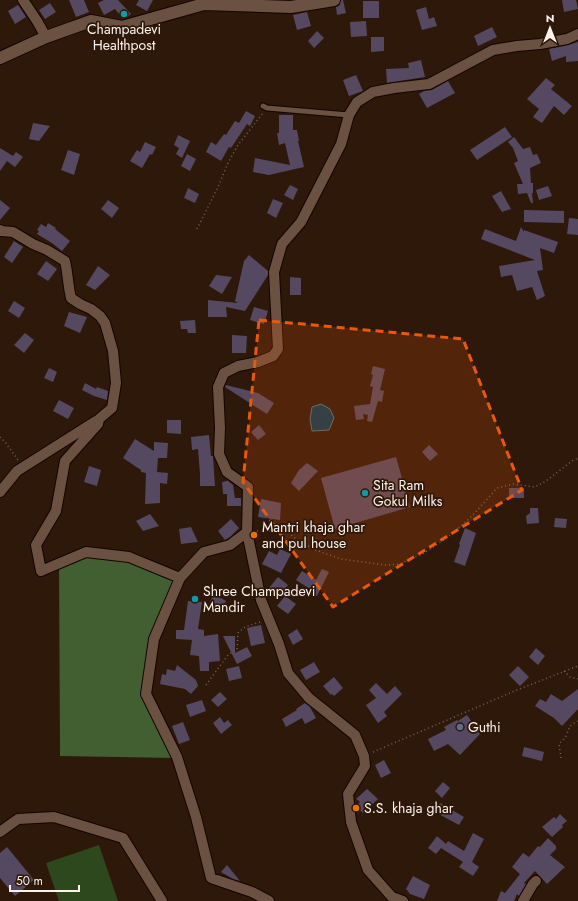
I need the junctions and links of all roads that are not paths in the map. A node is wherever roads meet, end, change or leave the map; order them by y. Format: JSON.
{"nodes":[{"id":1,"x":22,"y":0,"type":"edge"},
{"id":2,"x":334,"y":0,"type":"edge"},
{"id":3,"x":578,"y":34,"type":"edge"},
{"id":4,"x":46,"y":37,"type":"junction"},
{"id":5,"x":0,"y":58,"type":"edge"},
{"id":6,"x":265,"y":107,"type":"road end"},
{"id":7,"x":349,"y":115,"type":"junction"},
{"id":8,"x":0,"y":230,"type":"edge"},
{"id":9,"x":99,"y":419,"type":"junction"},
{"id":10,"x":0,"y":492,"type":"edge"},
{"id":11,"x":247,"y":532,"type":"junction"},
{"id":12,"x":180,"y":578,"type":"junction"},
{"id":13,"x":0,"y":832,"type":"edge"},
{"id":14,"x":536,"y":881,"type":"dead end"},
{"id":15,"x":162,"y":901,"type":"edge"},
{"id":16,"x":269,"y":901,"type":"edge"},
{"id":17,"x":403,"y":901,"type":"edge"},
{"id":18,"x":523,"y":901,"type":"edge"}],
"edges":[{"from":1,"to":4,"type":"street"},
{"from":2,"to":4,"type":"street"},
{"from":3,"to":7,"type":"street"},
{"from":4,"to":5,"type":"street"},
{"from":6,"to":7,"type":"lane"},
{"from":7,"to":11,"type":"street"},
{"from":8,"to":9,"type":"street"},
{"from":9,"to":10,"type":"street"},
{"from":9,"to":12,"type":"street"},
{"from":11,"to":12,"type":"street"},
{"from":11,"to":17,"type":"street"},
{"from":12,"to":16,"type":"street"},
{"from":13,"to":15,"type":"street"},
{"from":14,"to":18,"type":"street"}]}
